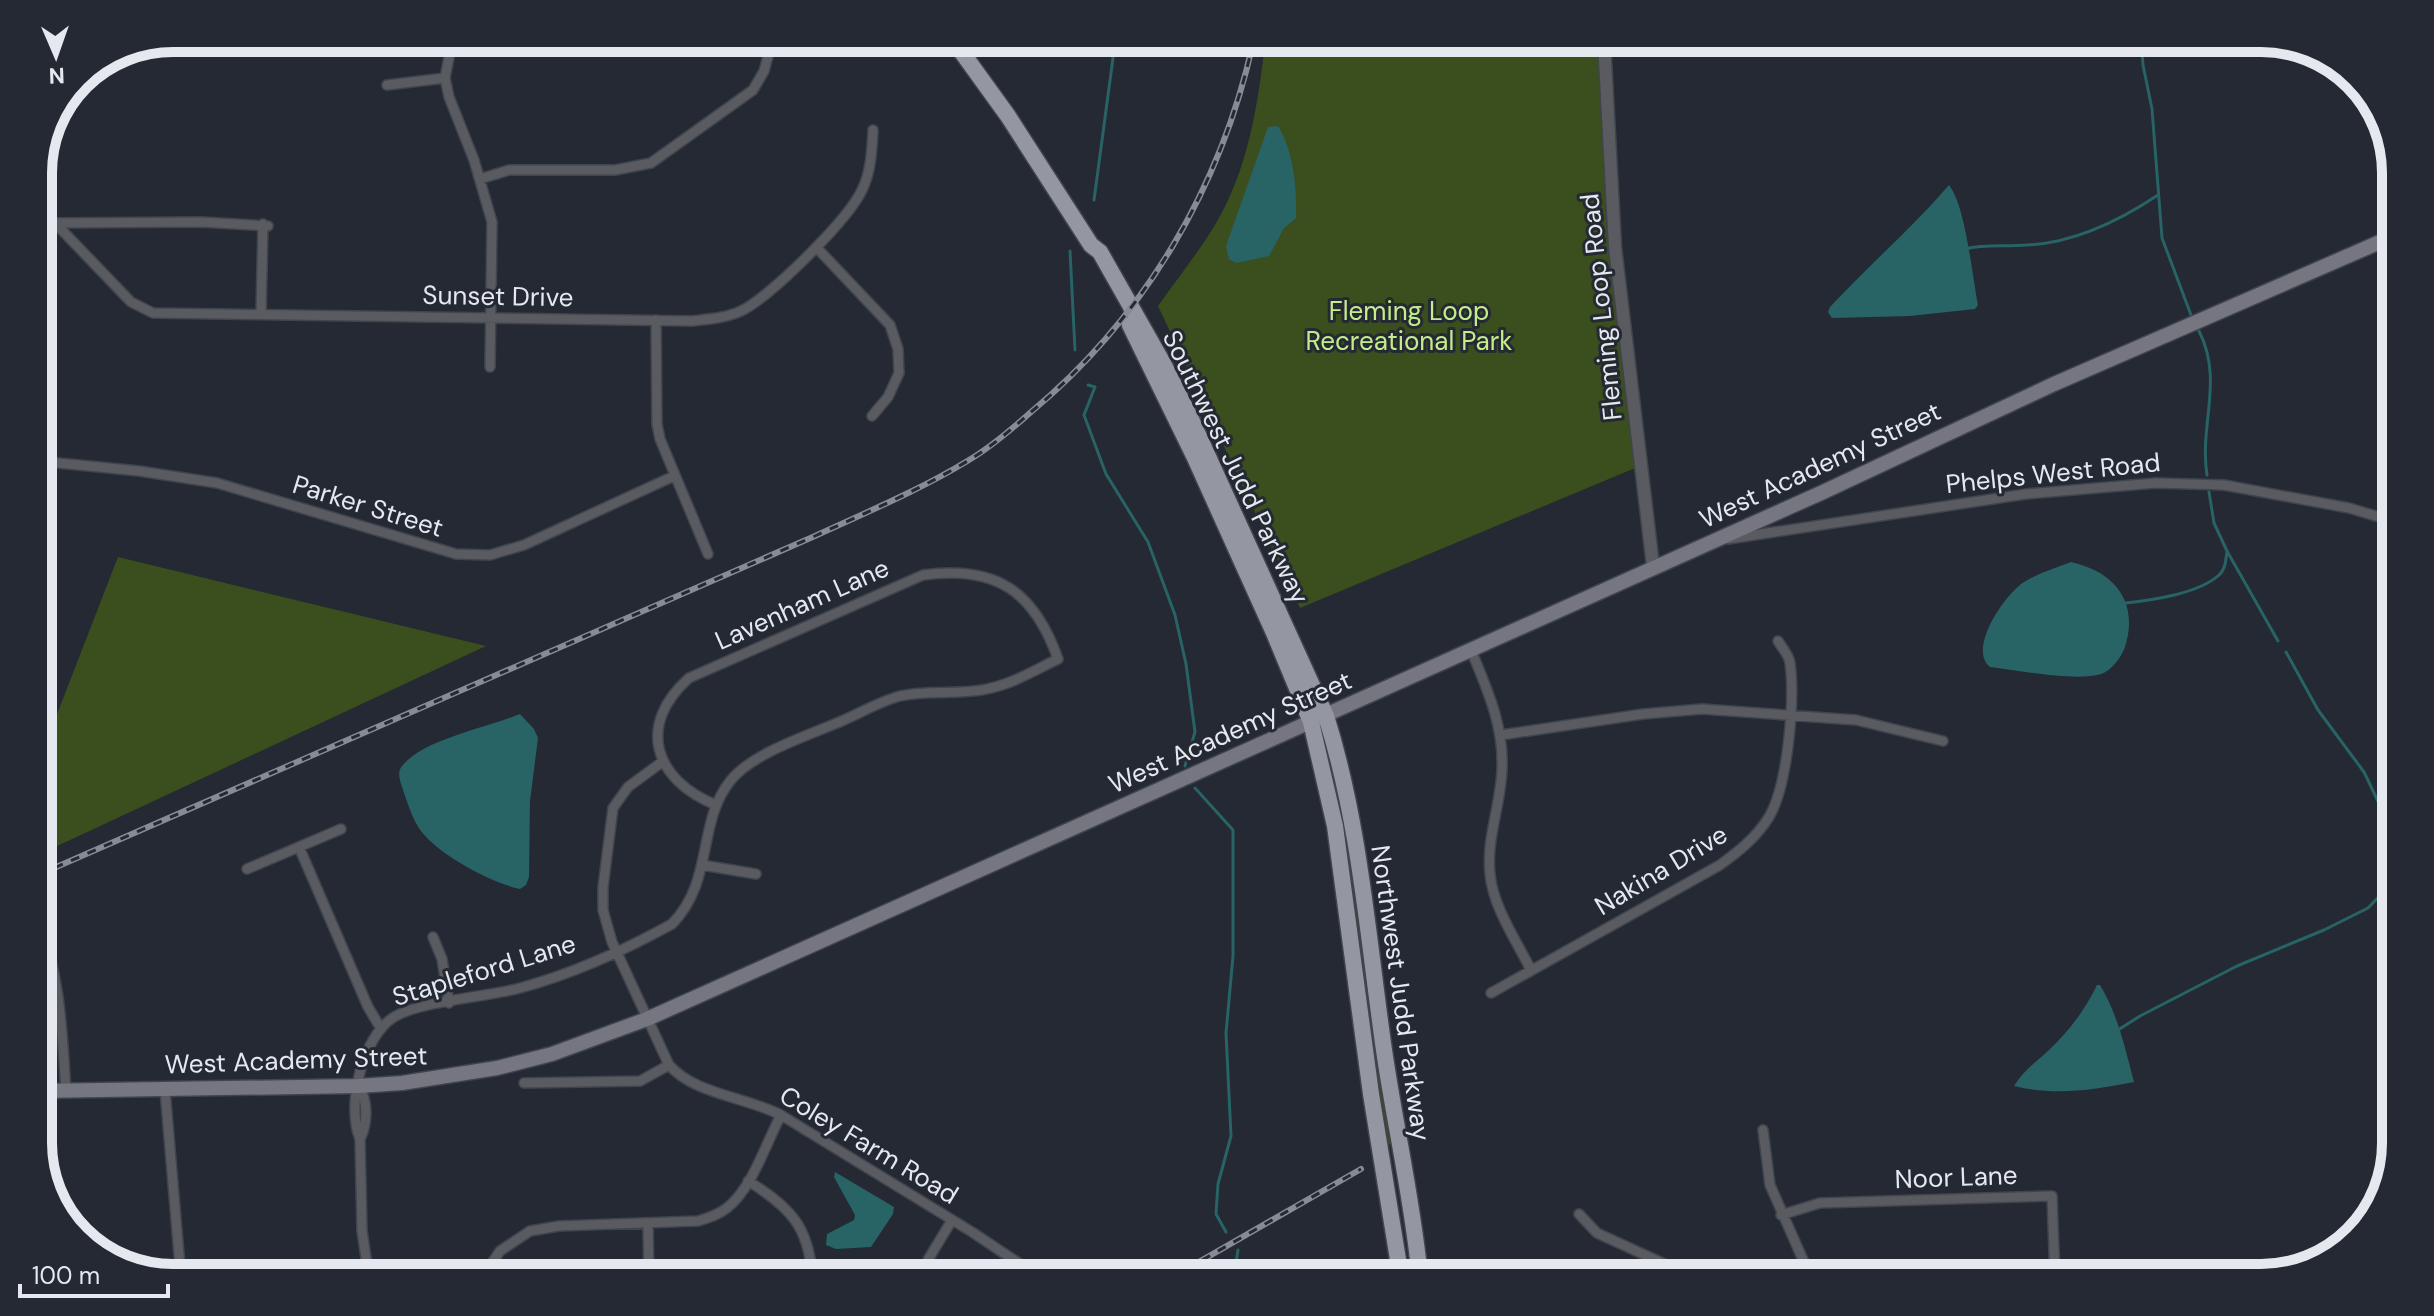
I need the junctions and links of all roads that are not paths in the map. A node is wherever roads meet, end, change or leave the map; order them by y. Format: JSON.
{"nodes":[{"id":1,"x":450,"y":52,"type":"edge"},
{"id":2,"x":769,"y":52,"type":"edge"},
{"id":3,"x":962,"y":52,"type":"edge"},
{"id":4,"x":1605,"y":52,"type":"edge"},
{"id":5,"x":445,"y":78,"type":"junction"},
{"id":6,"x":387,"y":85,"type":"dead end"},
{"id":7,"x":873,"y":130,"type":"dead end"},
{"id":8,"x":480,"y":179,"type":"junction"},
{"id":9,"x":52,"y":222,"type":"edge"},
{"id":10,"x":55,"y":223,"type":"junction"},
{"id":11,"x":2382,"y":241,"type":"edge"},
{"id":12,"x":816,"y":247,"type":"junction"},
{"id":13,"x":261,"y":314,"type":"junction"},
{"id":14,"x":491,"y":319,"type":"junction"},
{"id":15,"x":656,"y":320,"type":"junction"},
{"id":16,"x":490,"y":367,"type":"dead end"},
{"id":17,"x":872,"y":416,"type":"dead end"},
{"id":18,"x":52,"y":462,"type":"edge"},
{"id":19,"x":674,"y":476,"type":"junction"},
{"id":20,"x":2382,"y":518,"type":"edge"},
{"id":21,"x":1713,"y":541,"type":"junction"},
{"id":22,"x":708,"y":554,"type":"dead end"},
{"id":23,"x":1653,"y":566,"type":"junction"},
{"id":24,"x":1778,"y":641,"type":"dead end"},
{"id":25,"x":1471,"y":650,"type":"junction"},
{"id":26,"x":1058,"y":659,"type":"joint"},
{"id":27,"x":1789,"y":714,"type":"junction"},
{"id":28,"x":1319,"y":719,"type":"junction"},
{"id":29,"x":1501,"y":735,"type":"junction"},
{"id":30,"x":1943,"y":741,"type":"dead end"},
{"id":31,"x":662,"y":762,"type":"junction"},
{"id":32,"x":716,"y":805,"type":"junction"},
{"id":33,"x":341,"y":829,"type":"dead end"},
{"id":34,"x":299,"y":847,"type":"junction"},
{"id":35,"x":702,"y":865,"type":"junction"},
{"id":36,"x":247,"y":869,"type":"dead end"},
{"id":37,"x":756,"y":874,"type":"dead end"},
{"id":38,"x":433,"y":937,"type":"dead end"},
{"id":39,"x":616,"y":951,"type":"junction"},
{"id":40,"x":52,"y":962,"type":"edge"},
{"id":41,"x":1531,"y":970,"type":"junction"},
{"id":42,"x":1491,"y":993,"type":"dead end"},
{"id":43,"x":449,"y":1003,"type":"junction"},
{"id":44,"x":647,"y":1019,"type":"junction"},
{"id":45,"x":380,"y":1027,"type":"junction"},
{"id":46,"x":669,"y":1065,"type":"junction"},
{"id":47,"x":524,"y":1083,"type":"dead end"},
{"id":48,"x":359,"y":1086,"type":"junction"},
{"id":49,"x":165,"y":1090,"type":"junction"},
{"id":50,"x":52,"y":1091,"type":"edge"},
{"id":51,"x":66,"y":1091,"type":"junction"},
{"id":52,"x":781,"y":1115,"type":"junction"},
{"id":53,"x":1763,"y":1130,"type":"dead end"},
{"id":54,"x":748,"y":1181,"type":"junction"},
{"id":55,"x":1579,"y":1214,"type":"dead end"},
{"id":56,"x":1781,"y":1215,"type":"junction"},
{"id":57,"x":952,"y":1220,"type":"junction"},
{"id":58,"x":648,"y":1224,"type":"junction"},
{"id":59,"x":180,"y":1264,"type":"edge"},
{"id":60,"x":367,"y":1264,"type":"edge"},
{"id":61,"x":490,"y":1264,"type":"edge"},
{"id":62,"x":649,"y":1264,"type":"edge"},
{"id":63,"x":810,"y":1264,"type":"edge"},
{"id":64,"x":927,"y":1264,"type":"edge"},
{"id":65,"x":1020,"y":1264,"type":"edge"},
{"id":66,"x":1399,"y":1264,"type":"edge"},
{"id":67,"x":1418,"y":1264,"type":"edge"},
{"id":68,"x":1665,"y":1264,"type":"edge"},
{"id":69,"x":1804,"y":1264,"type":"edge"},
{"id":70,"x":2054,"y":1264,"type":"edge"}],
"edges":[{"from":1,"to":5,"type":"street"},
{"from":2,"to":8,"type":"street"},
{"from":3,"to":28,"type":"highway","name":"Southwest Judd Parkway"},
{"from":4,"to":23,"type":"street","name":"Fleming Loop Road"},
{"from":5,"to":6,"type":"street"},
{"from":5,"to":8,"type":"street"},
{"from":7,"to":12,"type":"street","name":"Sunset Drive"},
{"from":8,"to":14,"type":"street"},
{"from":9,"to":10,"type":"street","name":"Sunset Drive"},
{"from":10,"to":13,"type":"street","name":"Sunset Drive"},
{"from":10,"to":13,"type":"street","name":"Sunset Drive"},
{"from":11,"to":21,"type":"main road","name":"West Academy Street"},
{"from":12,"to":15,"type":"street","name":"Sunset Drive"},
{"from":12,"to":17,"type":"street"},
{"from":13,"to":14,"type":"street","name":"Sunset Drive"},
{"from":14,"to":15,"type":"street","name":"Sunset Drive"},
{"from":14,"to":16,"type":"street"},
{"from":15,"to":19,"type":"street"},
{"from":18,"to":19,"type":"street","name":"Parker Street"},
{"from":19,"to":22,"type":"street"},
{"from":20,"to":21,"type":"street","name":"Phelps West Road"},
{"from":21,"to":23,"type":"main road","name":"West Academy Street"},
{"from":23,"to":25,"type":"main road","name":"West Academy Street"},
{"from":24,"to":27,"type":"street","name":"Nakina Drive"},
{"from":25,"to":28,"type":"main road","name":"West Academy Street"},
{"from":25,"to":29,"type":"street"},
{"from":26,"to":31,"type":"street","name":"Lavenham Lane"},
{"from":26,"to":32,"type":"street","name":"Stapleford Lane"},
{"from":27,"to":29,"type":"street"},
{"from":27,"to":30,"type":"street"},
{"from":27,"to":41,"type":"street","name":"Nakina Drive"},
{"from":28,"to":44,"type":"main road","name":"West Academy Street"},
{"from":28,"to":66,"type":"highway","name":"Northwest Judd Parkway"},
{"from":28,"to":67,"type":"highway","name":"Northwest Judd Parkway"},
{"from":29,"to":41,"type":"street"},
{"from":31,"to":32,"type":"street"},
{"from":31,"to":39,"type":"street"},
{"from":32,"to":35,"type":"street","name":"Stapleford Lane"},
{"from":33,"to":34,"type":"street"},
{"from":34,"to":36,"type":"street"},
{"from":34,"to":45,"type":"street"},
{"from":35,"to":37,"type":"street"},
{"from":35,"to":39,"type":"street","name":"Stapleford Lane"},
{"from":38,"to":43,"type":"street"},
{"from":39,"to":43,"type":"street","name":"Stapleford Lane"},
{"from":39,"to":44,"type":"street"},
{"from":40,"to":51,"type":"street"},
{"from":41,"to":42,"type":"street","name":"Nakina Drive"},
{"from":43,"to":45,"type":"street","name":"Stapleford Lane"},
{"from":44,"to":46,"type":"street"},
{"from":44,"to":48,"type":"main road","name":"West Academy Street"},
{"from":45,"to":48,"type":"street","name":"Stapleford Lane"},
{"from":46,"to":47,"type":"street"},
{"from":46,"to":52,"type":"street","name":"Coley Farm Road"},
{"from":48,"to":49,"type":"main road","name":"West Academy Street"},
{"from":48,"to":60,"type":"street","name":"Stapleford Lane"},
{"from":49,"to":51,"type":"main road","name":"West Academy Street"},
{"from":49,"to":59,"type":"street"},
{"from":50,"to":51,"type":"main road","name":"West Academy Street"},
{"from":52,"to":54,"type":"street"},
{"from":52,"to":57,"type":"street","name":"Coley Farm Road"},
{"from":53,"to":56,"type":"street"},
{"from":54,"to":58,"type":"street"},
{"from":54,"to":63,"type":"street"},
{"from":55,"to":68,"type":"street"},
{"from":56,"to":69,"type":"street"},
{"from":56,"to":70,"type":"street","name":"Noor Lane"},
{"from":57,"to":64,"type":"street"},
{"from":57,"to":65,"type":"street","name":"Coley Farm Road"},
{"from":58,"to":61,"type":"street"},
{"from":58,"to":62,"type":"street"}]}
